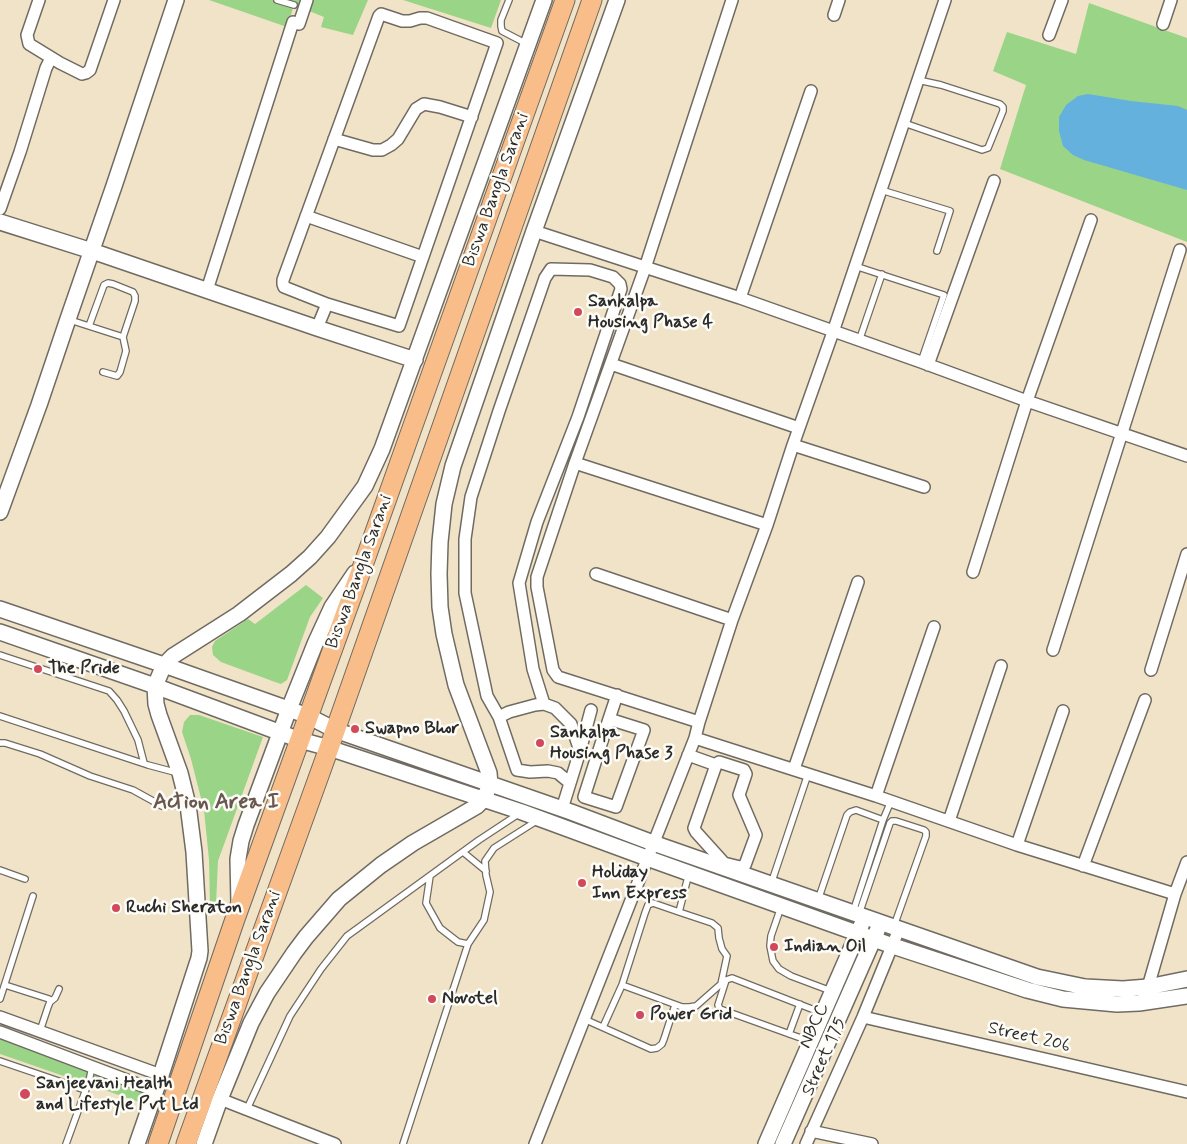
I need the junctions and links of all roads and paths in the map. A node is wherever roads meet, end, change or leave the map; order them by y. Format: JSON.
{"nodes":[{"id":1,"x":39,"y":0,"type":"edge"},
{"id":2,"x":114,"y":0,"type":"edge"},
{"id":3,"x":176,"y":0,"type":"edge"},
{"id":4,"x":277,"y":0,"type":"edge"},
{"id":5,"x":307,"y":0,"type":"edge"},
{"id":6,"x":509,"y":0,"type":"edge"},
{"id":7,"x":544,"y":0,"type":"edge"},
{"id":8,"x":565,"y":0,"type":"edge"},
{"id":9,"x":592,"y":0,"type":"edge"},
{"id":10,"x":616,"y":0,"type":"edge"},
{"id":11,"x":732,"y":0,"type":"edge"},
{"id":12,"x":839,"y":0,"type":"edge"},
{"id":13,"x":945,"y":0,"type":"edge"},
{"id":14,"x":1062,"y":0,"type":"edge"},
{"id":15,"x":1171,"y":0,"type":"edge"},
{"id":16,"x":294,"y":5,"type":"dead end"},
{"id":17,"x":834,"y":15,"type":"dead end"},
{"id":18,"x":1163,"y":24,"type":"dead end"},
{"id":19,"x":1049,"y":35,"type":"dead end"},
{"id":20,"x":528,"y":45,"type":"junction"},
{"id":21,"x":51,"y":58,"type":"junction"},
{"id":22,"x":517,"y":77,"type":"junction"},
{"id":23,"x":918,"y":80,"type":"junction"},
{"id":24,"x":535,"y":82,"type":"junction"},
{"id":25,"x":811,"y":92,"type":"dead end"},
{"id":26,"x":472,"y":117,"type":"junction"},
{"id":27,"x":904,"y":123,"type":"junction"},
{"id":28,"x":334,"y":139,"type":"junction"},
{"id":29,"x":994,"y":181,"type":"dead end"},
{"id":30,"x":881,"y":190,"type":"junction"},
{"id":31,"x":0,"y":208,"type":"edge"},
{"id":32,"x":306,"y":216,"type":"junction"},
{"id":33,"x":1091,"y":220,"type":"dead end"},
{"id":34,"x":0,"y":222,"type":"edge"},
{"id":35,"x":534,"y":231,"type":"junction"},
{"id":36,"x":1180,"y":250,"type":"dead end"},
{"id":37,"x":92,"y":251,"type":"junction"},
{"id":38,"x":937,"y":251,"type":"dead end"},
{"id":39,"x":423,"y":257,"type":"junction"},
{"id":40,"x":620,"y":259,"type":"junction"},
{"id":41,"x":856,"y":266,"type":"junction"},
{"id":42,"x":645,"y":268,"type":"junction"},
{"id":43,"x":882,"y":274,"type":"junction"},
{"id":44,"x":613,"y":277,"type":"junction"},
{"id":45,"x":207,"y":290,"type":"junction"},
{"id":46,"x":740,"y":298,"type":"junction"},
{"id":47,"x":327,"y":304,"type":"junction"},
{"id":48,"x":68,"y":319,"type":"junction"},
{"id":49,"x":89,"y":326,"type":"junction"},
{"id":50,"x":317,"y":328,"type":"junction"},
{"id":51,"x":833,"y":332,"type":"junction"},
{"id":52,"x":123,"y":337,"type":"junction"},
{"id":53,"x":859,"y":341,"type":"junction"},
{"id":54,"x":414,"y":360,"type":"junction"},
{"id":55,"x":924,"y":363,"type":"junction"},
{"id":56,"x":611,"y":364,"type":"junction"},
{"id":57,"x":103,"y":372,"type":"dead end"},
{"id":58,"x":1027,"y":401,"type":"junction"},
{"id":59,"x":799,"y":428,"type":"junction"},
{"id":60,"x":1121,"y":434,"type":"junction"},
{"id":61,"x":793,"y":445,"type":"junction"},
{"id":62,"x":1187,"y":456,"type":"edge"},
{"id":63,"x":575,"y":463,"type":"junction"},
{"id":64,"x":924,"y":487,"type":"dead end"},
{"id":65,"x":1,"y":509,"type":"edge"},
{"id":66,"x":767,"y":524,"type":"junction"},
{"id":67,"x":1187,"y":554,"type":"edge"},
{"id":68,"x":366,"y":558,"type":"junction"},
{"id":69,"x":973,"y":572,"type":"dead end"},
{"id":70,"x":596,"y":574,"type":"dead end"},
{"id":71,"x":858,"y":582,"type":"dead end"},
{"id":72,"x":0,"y":609,"type":"edge"},
{"id":73,"x":732,"y":620,"type":"junction"},
{"id":74,"x":934,"y":627,"type":"dead end"},
{"id":75,"x":1,"y":635,"type":"edge"},
{"id":76,"x":1053,"y":650,"type":"dead end"},
{"id":77,"x":0,"y":655,"type":"edge"},
{"id":78,"x":164,"y":665,"type":"junction"},
{"id":79,"x":1002,"y":666,"type":"dead end"},
{"id":80,"x":1151,"y":670,"type":"dead end"},
{"id":81,"x":155,"y":686,"type":"junction"},
{"id":82,"x":617,"y":695,"type":"junction"},
{"id":83,"x":1145,"y":700,"type":"dead end"},
{"id":84,"x":544,"y":704,"type":"junction"},
{"id":85,"x":289,"y":709,"type":"junction"},
{"id":86,"x":591,"y":710,"type":"dead end"},
{"id":87,"x":1063,"y":711,"type":"dead end"},
{"id":88,"x":0,"y":716,"type":"edge"},
{"id":89,"x":308,"y":716,"type":"junction"},
{"id":90,"x":499,"y":717,"type":"junction"},
{"id":91,"x":609,"y":719,"type":"junction"},
{"id":92,"x":699,"y":722,"type":"junction"},
{"id":93,"x":335,"y":730,"type":"junction"},
{"id":94,"x":281,"y":732,"type":"junction"},
{"id":95,"x":695,"y":738,"type":"junction"},
{"id":96,"x":300,"y":740,"type":"junction"},
{"id":97,"x":0,"y":743,"type":"edge"},
{"id":98,"x":329,"y":748,"type":"junction"},
{"id":99,"x":580,"y":751,"type":"junction"},
{"id":100,"x":688,"y":755,"type":"junction"},
{"id":101,"x":144,"y":763,"type":"junction"},
{"id":102,"x":716,"y":766,"type":"junction"},
{"id":103,"x":794,"y":770,"type":"junction"},
{"id":104,"x":180,"y":773,"type":"junction"},
{"id":105,"x":808,"y":774,"type":"junction"},
{"id":106,"x":490,"y":784,"type":"junction"},
{"id":107,"x":570,"y":784,"type":"junction"},
{"id":108,"x":876,"y":796,"type":"junction"},
{"id":109,"x":484,"y":799,"type":"junction"},
{"id":110,"x":591,"y":799,"type":"junction"},
{"id":111,"x":890,"y":801,"type":"junction"},
{"id":112,"x":188,"y":805,"type":"junction"},
{"id":113,"x":611,"y":805,"type":"junction"},
{"id":114,"x":562,"y":809,"type":"junction"},
{"id":115,"x":522,"y":812,"type":"junction"},
{"id":116,"x":584,"y":817,"type":"junction"},
{"id":117,"x":540,"y":818,"type":"junction"},
{"id":118,"x":883,"y":820,"type":"junction"},
{"id":119,"x":949,"y":821,"type":"junction"},
{"id":120,"x":605,"y":825,"type":"junction"},
{"id":121,"x":653,"y":843,"type":"junction"},
{"id":122,"x":1017,"y":845,"type":"junction"},
{"id":123,"x":463,"y":852,"type":"junction"},
{"id":124,"x":647,"y":858,"type":"junction"},
{"id":125,"x":1187,"y":862,"type":"edge"},
{"id":126,"x":1083,"y":866,"type":"junction"},
{"id":127,"x":0,"y":870,"type":"edge"},
{"id":128,"x":486,"y":871,"type":"junction"},
{"id":129,"x":689,"y":873,"type":"junction"},
{"id":130,"x":430,"y":876,"type":"junction"},
{"id":131,"x":1184,"y":878,"type":"edge"},
{"id":132,"x":25,"y":879,"type":"dead end"},
{"id":133,"x":771,"y":884,"type":"junction"},
{"id":134,"x":1175,"y":894,"type":"junction"},
{"id":135,"x":33,"y":896,"type":"dead end"},
{"id":136,"x":818,"y":900,"type":"junction"},
{"id":137,"x":781,"y":906,"type":"junction"},
{"id":138,"x":239,"y":907,"type":"junction"},
{"id":139,"x":679,"y":912,"type":"junction"},
{"id":140,"x":859,"y":914,"type":"junction"},
{"id":141,"x":891,"y":926,"type":"junction"},
{"id":142,"x":858,"y":933,"type":"junction"},
{"id":143,"x":874,"y":939,"type":"junction"},
{"id":144,"x":468,"y":944,"type":"junction"},
{"id":145,"x":893,"y":946,"type":"junction"},
{"id":146,"x":1187,"y":979,"type":"edge"},
{"id":147,"x":5,"y":985,"type":"junction"},
{"id":148,"x":622,"y":985,"type":"junction"},
{"id":149,"x":1148,"y":987,"type":"junction"},
{"id":150,"x":59,"y":989,"type":"dead end"},
{"id":151,"x":833,"y":992,"type":"junction"},
{"id":152,"x":1187,"y":996,"type":"edge"},
{"id":153,"x":0,"y":999,"type":"edge"},
{"id":154,"x":50,"y":1002,"type":"junction"},
{"id":155,"x":800,"y":1004,"type":"junction"},
{"id":156,"x":675,"y":1005,"type":"junction"},
{"id":157,"x":824,"y":1013,"type":"junction"},
{"id":158,"x":0,"y":1017,"type":"edge"},
{"id":159,"x":862,"y":1017,"type":"junction"},
{"id":160,"x":584,"y":1019,"type":"junction"},
{"id":161,"x":603,"y":1027,"type":"junction"},
{"id":162,"x":0,"y":1032,"type":"edge"},
{"id":163,"x":40,"y":1032,"type":"junction"},
{"id":164,"x":789,"y":1034,"type":"junction"},
{"id":165,"x":812,"y":1042,"type":"junction"},
{"id":166,"x":0,"y":1061,"type":"edge"},
{"id":167,"x":92,"y":1067,"type":"junction"},
{"id":168,"x":161,"y":1076,"type":"junction"},
{"id":169,"x":85,"y":1090,"type":"junction"},
{"id":170,"x":156,"y":1091,"type":"junction"},
{"id":171,"x":1187,"y":1092,"type":"edge"},
{"id":172,"x":220,"y":1098,"type":"junction"},
{"id":173,"x":247,"y":1109,"type":"junction"},
{"id":174,"x":811,"y":1132,"type":"junction"},
{"id":175,"x":66,"y":1144,"type":"edge"},
{"id":176,"x":137,"y":1144,"type":"edge"},
{"id":177,"x":158,"y":1144,"type":"edge"},
{"id":178,"x":186,"y":1144,"type":"edge"},
{"id":179,"x":204,"y":1144,"type":"edge"},
{"id":180,"x":335,"y":1144,"type":"edge"},
{"id":181,"x":403,"y":1144,"type":"edge"},
{"id":182,"x":535,"y":1144,"type":"edge"},
{"id":183,"x":766,"y":1144,"type":"edge"},
{"id":184,"x":783,"y":1144,"type":"edge"},
{"id":185,"x":806,"y":1144,"type":"edge"},
{"id":186,"x":872,"y":1144,"type":"edge"}],
"edges":[{"from":1,"to":21,"type":"street"},
{"from":2,"to":21,"type":"street"},
{"from":3,"to":37,"type":"street"},
{"from":4,"to":16,"type":"lane"},
{"from":5,"to":45,"type":"street"},
{"from":6,"to":20,"type":"lane"},
{"from":7,"to":20,"type":"street"},
{"from":8,"to":24,"type":"main road","name":"Biswa Bangla Sarani"},
{"from":9,"to":93,"type":"main road","name":"Biswa Bangla Sarani"},
{"from":10,"to":35,"type":"street"},
{"from":11,"to":42,"type":"street"},
{"from":12,"to":17,"type":"street"},
{"from":13,"to":23,"type":"street"},
{"from":14,"to":19,"type":"street"},
{"from":15,"to":18,"type":"street"},
{"from":20,"to":22,"type":"street"},
{"from":21,"to":31,"type":"street"},
{"from":22,"to":24,"type":"street"},
{"from":22,"to":54,"type":"street"},
{"from":23,"to":27,"type":"street"},
{"from":23,"to":27,"type":"lane"},
{"from":24,"to":68,"type":"main road","name":"Biswa Bangla Sarani"},
{"from":25,"to":46,"type":"street"},
{"from":26,"to":28,"type":"street"},
{"from":26,"to":28,"type":"street"},
{"from":26,"to":39,"type":"street"},
{"from":27,"to":30,"type":"street"},
{"from":28,"to":32,"type":"street"},
{"from":29,"to":55,"type":"street"},
{"from":30,"to":38,"type":"lane"},
{"from":30,"to":41,"type":"street"},
{"from":32,"to":39,"type":"street"},
{"from":32,"to":47,"type":"street"},
{"from":33,"to":58,"type":"street"},
{"from":34,"to":37,"type":"street"},
{"from":35,"to":40,"type":"street"},
{"from":35,"to":106,"type":"street"},
{"from":36,"to":60,"type":"street"},
{"from":37,"to":45,"type":"street"},
{"from":37,"to":48,"type":"street"},
{"from":39,"to":47,"type":"street"},
{"from":40,"to":42,"type":"street"},
{"from":40,"to":44,"type":"street"},
{"from":41,"to":43,"type":"lane"},
{"from":41,"to":51,"type":"street"},
{"from":42,"to":46,"type":"street"},
{"from":42,"to":56,"type":"street"},
{"from":43,"to":53,"type":"lane"},
{"from":43,"to":55,"type":"lane"},
{"from":44,"to":84,"type":"street"},
{"from":44,"to":90,"type":"street"},
{"from":45,"to":50,"type":"street"},
{"from":46,"to":51,"type":"street"},
{"from":47,"to":50,"type":"street"},
{"from":48,"to":49,"type":"lane"},
{"from":48,"to":65,"type":"street"},
{"from":49,"to":52,"type":"lane"},
{"from":49,"to":52,"type":"lane"},
{"from":50,"to":54,"type":"street"},
{"from":51,"to":53,"type":"street"},
{"from":51,"to":59,"type":"street"},
{"from":52,"to":57,"type":"lane"},
{"from":53,"to":55,"type":"street"},
{"from":54,"to":78,"type":"street"},
{"from":55,"to":58,"type":"street"},
{"from":56,"to":59,"type":"street"},
{"from":56,"to":63,"type":"street"},
{"from":58,"to":60,"type":"street"},
{"from":58,"to":69,"type":"street"},
{"from":59,"to":61,"type":"street"},
{"from":60,"to":62,"type":"street"},
{"from":60,"to":76,"type":"street"},
{"from":61,"to":64,"type":"street"},
{"from":61,"to":66,"type":"street"},
{"from":63,"to":66,"type":"street"},
{"from":63,"to":82,"type":"street"},
{"from":66,"to":73,"type":"street"},
{"from":67,"to":80,"type":"street"},
{"from":68,"to":85,"type":"street"},
{"from":68,"to":89,"type":"main road","name":"Biswa Bangla Sarani"},
{"from":70,"to":73,"type":"street"},
{"from":71,"to":103,"type":"street"},
{"from":72,"to":78,"type":"street"},
{"from":73,"to":92,"type":"street"},
{"from":74,"to":108,"type":"street"},
{"from":75,"to":81,"type":"street"},
{"from":77,"to":101,"type":"lane"},
{"from":78,"to":81,"type":"street"},
{"from":78,"to":85,"type":"street"},
{"from":79,"to":119,"type":"street"},
{"from":81,"to":94,"type":"street"},
{"from":81,"to":104,"type":"street"},
{"from":82,"to":91,"type":"street"},
{"from":82,"to":92,"type":"street"},
{"from":83,"to":126,"type":"street"},
{"from":84,"to":90,"type":"street"},
{"from":84,"to":99,"type":"street"},
{"from":85,"to":89,"type":"street"},
{"from":85,"to":94,"type":"street"},
{"from":86,"to":99,"type":"street"},
{"from":87,"to":122,"type":"street"},
{"from":88,"to":101,"type":"lane"},
{"from":89,"to":93,"type":"street"},
{"from":89,"to":96,"type":"main road","name":"Biswa Bangla Sarani"},
{"from":90,"to":107,"type":"street"},
{"from":91,"to":110,"type":"street"},
{"from":91,"to":113,"type":"street"},
{"from":92,"to":95,"type":"street"},
{"from":93,"to":98,"type":"main road","name":"Biswa Bangla Sarani"},
{"from":93,"to":106,"type":"street"},
{"from":94,"to":96,"type":"street"},
{"from":94,"to":138,"type":"street"},
{"from":95,"to":100,"type":"street"},
{"from":95,"to":103,"type":"street"},
{"from":96,"to":98,"type":"street"},
{"from":96,"to":138,"type":"main road","name":"Biswa Bangla Sarani"},
{"from":97,"to":112,"type":"lane"},
{"from":98,"to":109,"type":"street"},
{"from":98,"to":178,"type":"main road","name":"Biswa Bangla Sarani"},
{"from":99,"to":107,"type":"street"},
{"from":100,"to":102,"type":"street"},
{"from":100,"to":121,"type":"street"},
{"from":101,"to":104,"type":"lane"},
{"from":102,"to":102,"type":"street"},
{"from":103,"to":105,"type":"street"},
{"from":104,"to":112,"type":"street"},
{"from":105,"to":108,"type":"street"},
{"from":105,"to":133,"type":"lane"},
{"from":106,"to":109,"type":"street"},
{"from":106,"to":114,"type":"street"},
{"from":107,"to":114,"type":"street"},
{"from":108,"to":111,"type":"street"},
{"from":109,"to":115,"type":"street"},
{"from":109,"to":172,"type":"street"},
{"from":110,"to":113,"type":"street"},
{"from":110,"to":116,"type":"street"},
{"from":111,"to":118,"type":"lane"},
{"from":111,"to":119,"type":"street"},
{"from":112,"to":168,"type":"street"},
{"from":113,"to":120,"type":"street"},
{"from":114,"to":116,"type":"street"},
{"from":115,"to":117,"type":"street"},
{"from":115,"to":123,"type":"lane"},
{"from":116,"to":120,"type":"street"},
{"from":117,"to":124,"type":"street"},
{"from":117,"to":128,"type":"lane"},
{"from":118,"to":136,"type":"lane"},
{"from":118,"to":140,"type":"lane"},
{"from":119,"to":122,"type":"street"},
{"from":120,"to":121,"type":"street"},
{"from":121,"to":124,"type":"street"},
{"from":121,"to":133,"type":"street"},
{"from":122,"to":126,"type":"street"},
{"from":123,"to":128,"type":"lane"},
{"from":123,"to":130,"type":"lane"},
{"from":124,"to":129,"type":"street"},
{"from":124,"to":160,"type":"street"},
{"from":125,"to":131,"type":"street"},
{"from":126,"to":134,"type":"street"},
{"from":127,"to":132,"type":"lane"},
{"from":128,"to":144,"type":"lane"},
{"from":129,"to":137,"type":"street"},
{"from":129,"to":139,"type":"lane"},
{"from":130,"to":144,"type":"lane"},
{"from":130,"to":173,"type":"lane"},
{"from":131,"to":134,"type":"street"},
{"from":133,"to":136,"type":"street"},
{"from":134,"to":149,"type":"street"},
{"from":135,"to":147,"type":"lane"},
{"from":136,"to":140,"type":"street"},
{"from":137,"to":142,"type":"street"},
{"from":137,"to":151,"type":"lane"},
{"from":138,"to":177,"type":"main road","name":"Biswa Bangla Sarani"},
{"from":139,"to":148,"type":"lane"},
{"from":139,"to":156,"type":"lane"},
{"from":140,"to":141,"type":"street"},
{"from":140,"to":141,"type":"lane"},
{"from":140,"to":142,"type":"street"},
{"from":141,"to":143,"type":"street","name":"NBCC"},
{"from":141,"to":145,"type":"street","name":"Street 175"},
{"from":141,"to":149,"type":"street"},
{"from":142,"to":143,"type":"street"},
{"from":142,"to":151,"type":"street"},
{"from":143,"to":145,"type":"street"},
{"from":143,"to":184,"type":"street","name":"NBCC"},
{"from":144,"to":181,"type":"lane"},
{"from":145,"to":152,"type":"street"},
{"from":145,"to":159,"type":"street","name":"Street 175"},
{"from":146,"to":149,"type":"street"},
{"from":147,"to":153,"type":"lane"},
{"from":147,"to":154,"type":"lane"},
{"from":148,"to":156,"type":"lane"},
{"from":148,"to":161,"type":"lane"},
{"from":150,"to":154,"type":"lane"},
{"from":151,"to":157,"type":"street"},
{"from":154,"to":163,"type":"lane"},
{"from":155,"to":157,"type":"lane"},
{"from":155,"to":164,"type":"lane"},
{"from":155,"to":164,"type":"lane"},
{"from":156,"to":161,"type":"lane"},
{"from":157,"to":165,"type":"street"},
{"from":158,"to":163,"type":"street"},
{"from":159,"to":171,"type":"street","name":"Street 206"},
{"from":159,"to":174,"type":"street","name":"Street 175"},
{"from":160,"to":161,"type":"lane"},
{"from":160,"to":182,"type":"street"},
{"from":162,"to":167,"type":"street"},
{"from":163,"to":168,"type":"street"},
{"from":164,"to":165,"type":"lane"},
{"from":165,"to":183,"type":"street"},
{"from":166,"to":169,"type":"lane"},
{"from":167,"to":169,"type":"lane"},
{"from":167,"to":170,"type":"street"},
{"from":168,"to":170,"type":"street"},
{"from":169,"to":175,"type":"lane"},
{"from":170,"to":176,"type":"street"},
{"from":172,"to":173,"type":"street"},
{"from":172,"to":179,"type":"street"},
{"from":173,"to":180,"type":"street"},
{"from":174,"to":185,"type":"street","name":"Street 175"},
{"from":174,"to":186,"type":"street"}]}
